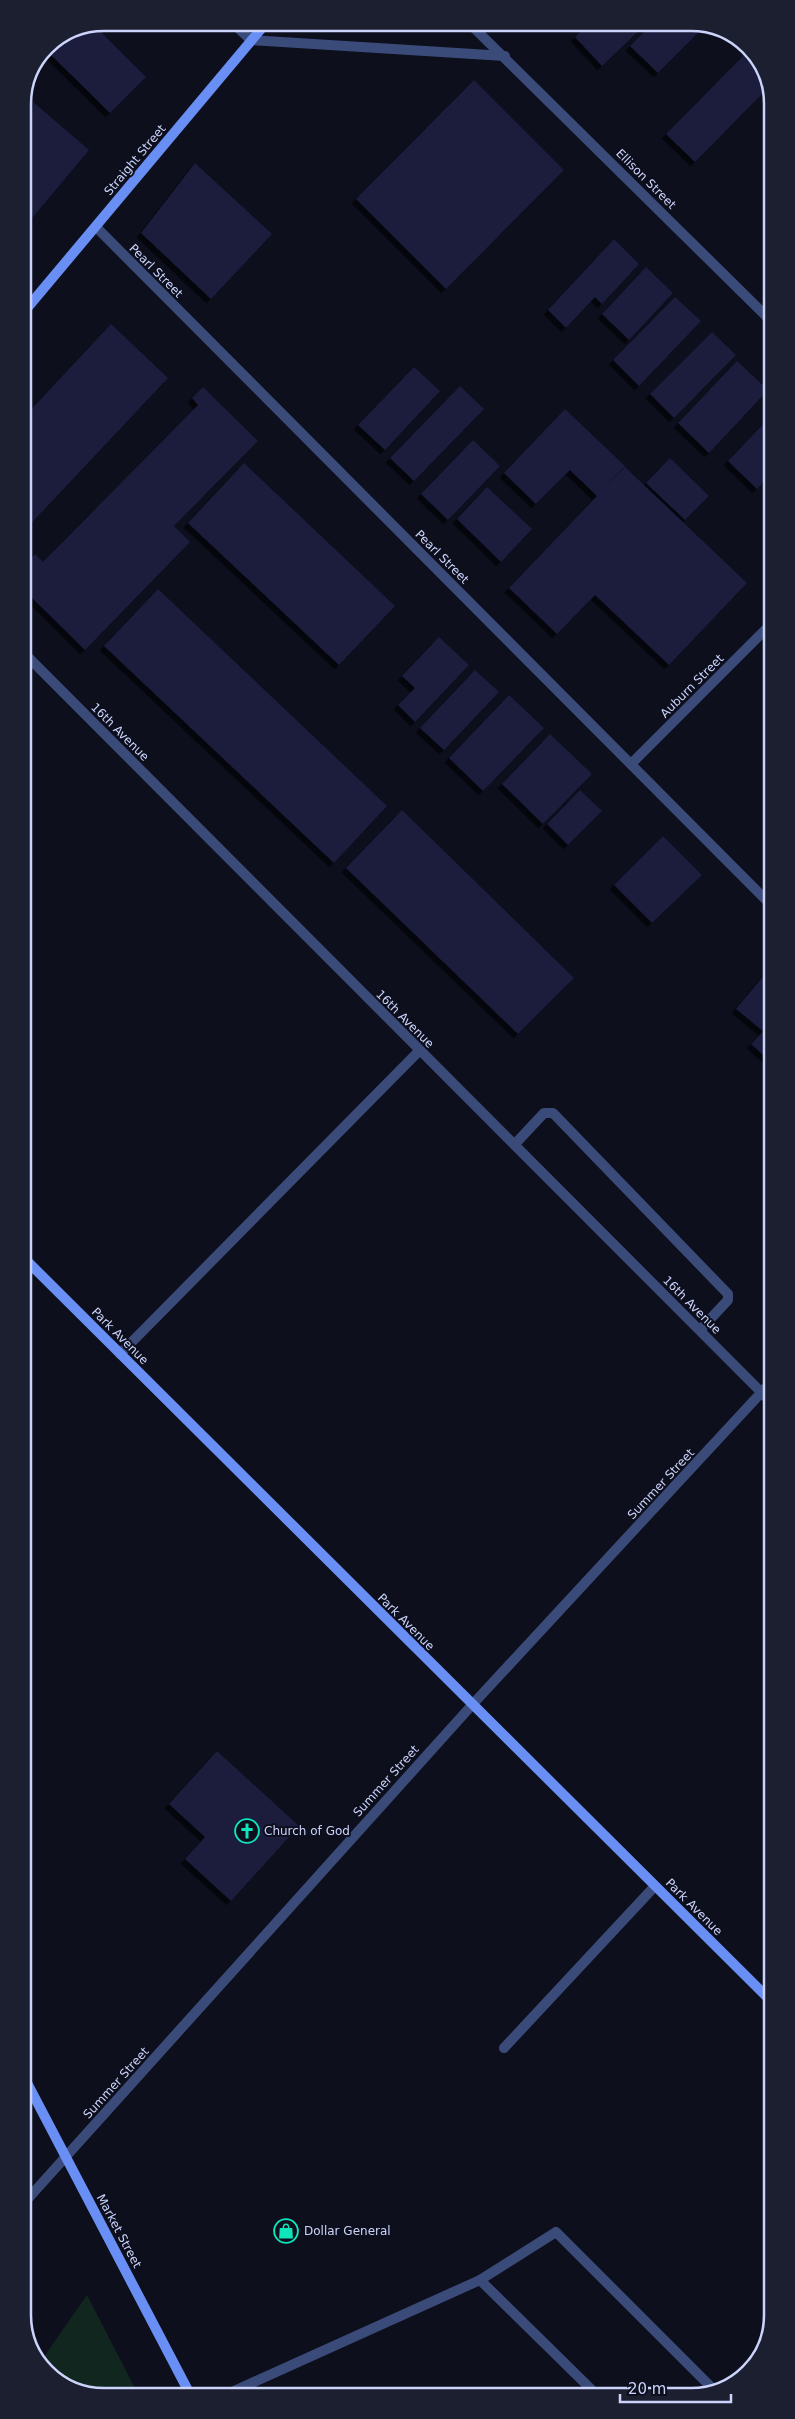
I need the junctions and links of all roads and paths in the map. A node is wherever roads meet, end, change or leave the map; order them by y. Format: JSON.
{"nodes":[{"id":1,"x":242,"y":31,"type":"edge"},
{"id":2,"x":258,"y":31,"type":"edge"},
{"id":3,"x":478,"y":31,"type":"edge"},
{"id":4,"x":251,"y":40,"type":"junction"},
{"id":5,"x":505,"y":56,"type":"junction"},
{"id":6,"x":96,"y":228,"type":"junction"},
{"id":7,"x":31,"y":300,"type":"edge"},
{"id":8,"x":764,"y":314,"type":"edge"},
{"id":9,"x":764,"y":631,"type":"edge"},
{"id":10,"x":31,"y":660,"type":"edge"},
{"id":11,"x":630,"y":764,"type":"junction"},
{"id":12,"x":764,"y":897,"type":"edge"},
{"id":13,"x":419,"y":1051,"type":"junction"},
{"id":14,"x":515,"y":1144,"type":"junction"},
{"id":15,"x":31,"y":1265,"type":"edge"},
{"id":16,"x":700,"y":1330,"type":"junction"},
{"id":17,"x":120,"y":1354,"type":"junction"},
{"id":18,"x":764,"y":1391,"type":"edge"},
{"id":19,"x":762,"y":1393,"type":"junction"},
{"id":20,"x":472,"y":1704,"type":"junction"},
{"id":21,"x":655,"y":1886,"type":"junction"},
{"id":22,"x":764,"y":1994,"type":"edge"},
{"id":23,"x":504,"y":2048,"type":"dead end"},
{"id":24,"x":31,"y":2090,"type":"edge"},
{"id":25,"x":66,"y":2156,"type":"junction"},
{"id":26,"x":31,"y":2195,"type":"edge"},
{"id":27,"x":480,"y":2280,"type":"junction"},
{"id":28,"x":709,"y":2385,"type":"edge"},
{"id":29,"x":187,"y":2388,"type":"edge"},
{"id":30,"x":241,"y":2388,"type":"edge"},
{"id":31,"x":590,"y":2388,"type":"edge"}],
"edges":[{"from":1,"to":4,"type":"street"},
{"from":2,"to":4,"type":"main road","name":"Straight Street"},
{"from":3,"to":5,"type":"street","name":"Ellison Street"},
{"from":4,"to":5,"type":"street"},
{"from":4,"to":6,"type":"main road","name":"Straight Street"},
{"from":5,"to":8,"type":"street","name":"Ellison Street"},
{"from":6,"to":7,"type":"main road","name":"Straight Street"},
{"from":6,"to":11,"type":"street","name":"Pearl Street"},
{"from":9,"to":11,"type":"street","name":"Auburn Street"},
{"from":10,"to":13,"type":"street","name":"16th Avenue"},
{"from":11,"to":12,"type":"street","name":"Pearl Street"},
{"from":13,"to":14,"type":"street","name":"16th Avenue"},
{"from":13,"to":17,"type":"street"},
{"from":14,"to":16,"type":"street","name":"16th Avenue"},
{"from":14,"to":16,"type":"street"},
{"from":15,"to":17,"type":"main road","name":"Park Avenue"},
{"from":16,"to":19,"type":"street","name":"16th Avenue"},
{"from":17,"to":20,"type":"main road","name":"Park Avenue"},
{"from":18,"to":19,"type":"street","name":"Summer Street"},
{"from":19,"to":20,"type":"street","name":"Summer Street"},
{"from":20,"to":21,"type":"main road","name":"Park Avenue"},
{"from":20,"to":25,"type":"street","name":"Summer Street"},
{"from":21,"to":22,"type":"main road","name":"Park Avenue"},
{"from":21,"to":23,"type":"street"},
{"from":24,"to":25,"type":"main road","name":"Market Street"},
{"from":25,"to":26,"type":"street","name":"Summer Street"},
{"from":25,"to":29,"type":"main road","name":"Market Street"},
{"from":27,"to":28,"type":"street"},
{"from":27,"to":30,"type":"street"},
{"from":27,"to":31,"type":"street"}]}
